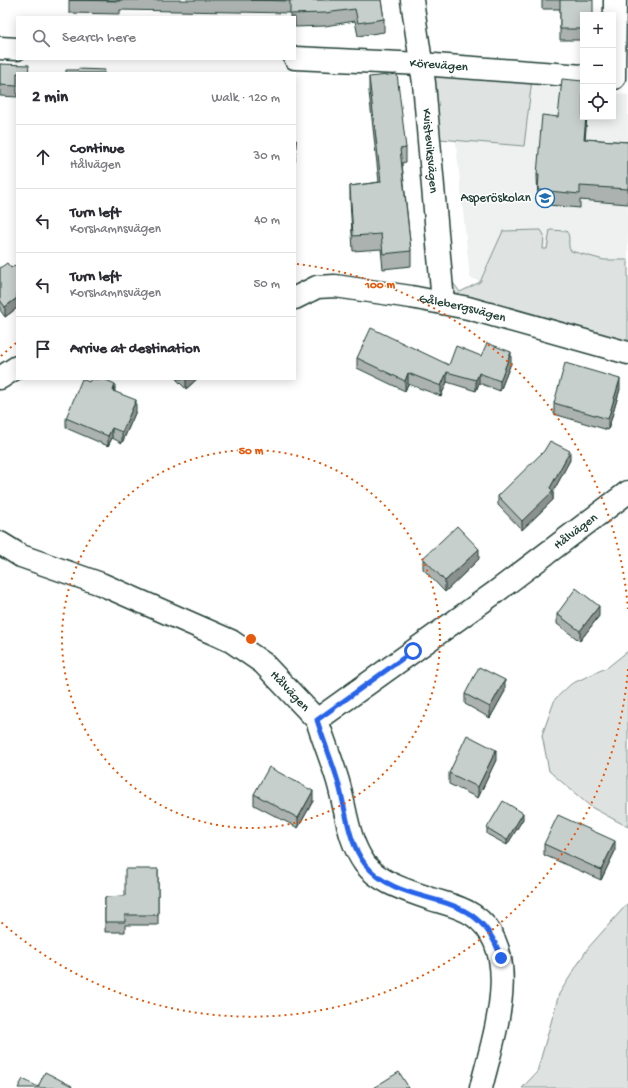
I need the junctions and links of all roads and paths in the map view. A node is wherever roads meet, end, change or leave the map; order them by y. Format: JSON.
{"nodes":[{"id":1,"x":412,"y":0,"type":"edge"},
{"id":2,"x":616,"y":0,"type":"edge"},
{"id":3,"x":0,"y":48,"type":"edge"},
{"id":4,"x":16,"y":49,"type":"edge"},
{"id":5,"x":296,"y":58,"type":"edge"},
{"id":6,"x":421,"y":64,"type":"junction"},
{"id":7,"x":580,"y":76,"type":"edge"},
{"id":8,"x":618,"y":78,"type":"edge"},
{"id":9,"x":296,"y":298,"type":"edge"},
{"id":10,"x":443,"y":302,"type":"junction"},
{"id":11,"x":628,"y":353,"type":"edge"},
{"id":12,"x":16,"y":368,"type":"edge"},
{"id":13,"x":0,"y":378,"type":"edge"},
{"id":14,"x":628,"y":492,"type":"edge"},
{"id":15,"x":0,"y":543,"type":"edge"},
{"id":16,"x":317,"y":720,"type":"junction"},
{"id":17,"x":481,"y":1088,"type":"edge"}],
"edges":[{"from":1,"to":6,"type":"street","name":"Kvisteviksvägen"},
{"from":2,"to":8,"type":"street"},
{"from":3,"to":4,"type":"street"},
{"from":5,"to":6,"type":"street","name":"Körevägen"},
{"from":6,"to":7,"type":"street","name":"Körevägen"},
{"from":6,"to":10,"type":"street","name":"Kvisteviksvägen"},
{"from":9,"to":10,"type":"street","name":"Gålebergsvägen"},
{"from":10,"to":11,"type":"street","name":"Gålebergsvägen"},
{"from":12,"to":13,"type":"street"},
{"from":14,"to":16,"type":"street","name":"Hålvägen"},
{"from":15,"to":16,"type":"street","name":"Hålvägen"},
{"from":16,"to":17,"type":"street"}]}
